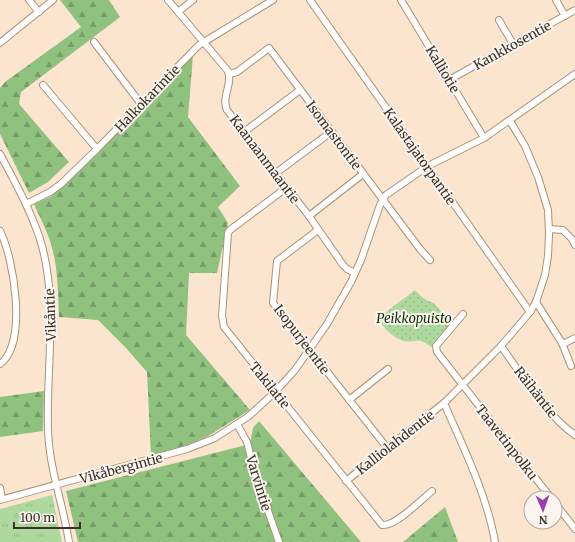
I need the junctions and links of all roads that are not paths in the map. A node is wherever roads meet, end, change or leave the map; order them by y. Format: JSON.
{"nodes":[{"id":1,"x":29,"y":0,"type":"edge"},
{"id":2,"x":53,"y":0,"type":"edge"},
{"id":3,"x":168,"y":0,"type":"edge"},
{"id":4,"x":193,"y":0,"type":"edge"},
{"id":5,"x":272,"y":0,"type":"edge"},
{"id":6,"x":310,"y":0,"type":"edge"},
{"id":7,"x":402,"y":0,"type":"edge"},
{"id":8,"x":556,"y":0,"type":"edge"},
{"id":9,"x":575,"y":10,"type":"edge"},
{"id":10,"x":39,"y":12,"type":"junction"},
{"id":11,"x":178,"y":12,"type":"junction"},
{"id":12,"x":565,"y":16,"type":"junction"},
{"id":13,"x":499,"y":20,"type":"dead end"},
{"id":14,"x":94,"y":42,"type":"dead end"},
{"id":15,"x":203,"y":42,"type":"junction"},
{"id":16,"x":0,"y":43,"type":"edge"},
{"id":17,"x":513,"y":44,"type":"junction"},
{"id":18,"x":229,"y":74,"type":"junction"},
{"id":19,"x":575,"y":74,"type":"edge"},
{"id":20,"x":449,"y":80,"type":"junction"},
{"id":21,"x":43,"y":85,"type":"dead end"},
{"id":22,"x":300,"y":90,"type":"junction"},
{"id":23,"x":141,"y":104,"type":"junction"},
{"id":24,"x":510,"y":121,"type":"junction"},
{"id":25,"x":244,"y":132,"type":"junction"},
{"id":26,"x":331,"y":132,"type":"junction"},
{"id":27,"x":484,"y":138,"type":"junction"},
{"id":28,"x":96,"y":149,"type":"junction"},
{"id":29,"x":0,"y":154,"type":"edge"},
{"id":30,"x":428,"y":166,"type":"junction"},
{"id":31,"x":276,"y":173,"type":"junction"},
{"id":32,"x":363,"y":174,"type":"junction"},
{"id":33,"x":286,"y":188,"type":"junction"},
{"id":34,"x":383,"y":199,"type":"junction"},
{"id":35,"x":26,"y":204,"type":"junction"},
{"id":36,"x":308,"y":216,"type":"junction"},
{"id":37,"x":549,"y":229,"type":"junction"},
{"id":38,"x":318,"y":230,"type":"junction"},
{"id":39,"x":0,"y":231,"type":"edge"},
{"id":40,"x":575,"y":245,"type":"edge"},
{"id":41,"x":430,"y":260,"type":"dead end"},
{"id":42,"x":356,"y":273,"type":"junction"},
{"id":43,"x":536,"y":302,"type":"junction"},
{"id":44,"x":530,"y":312,"type":"junction"},
{"id":45,"x":463,"y":314,"type":"dead end"},
{"id":46,"x":575,"y":338,"type":"edge"},
{"id":47,"x":562,"y":343,"type":"junction"},
{"id":48,"x":502,"y":346,"type":"junction"},
{"id":49,"x":310,"y":350,"type":"junction"},
{"id":50,"x":0,"y":364,"type":"edge"},
{"id":51,"x":571,"y":366,"type":"dead end"},
{"id":52,"x":388,"y":369,"type":"dead end"},
{"id":53,"x":462,"y":385,"type":"junction"},
{"id":54,"x":276,"y":392,"type":"junction"},
{"id":55,"x":349,"y":400,"type":"junction"},
{"id":56,"x":444,"y":404,"type":"junction"},
{"id":57,"x":237,"y":424,"type":"junction"},
{"id":58,"x":575,"y":435,"type":"edge"},
{"id":59,"x":388,"y":448,"type":"junction"},
{"id":60,"x":346,"y":481,"type":"junction"},
{"id":61,"x":56,"y":485,"type":"junction"},
{"id":62,"x":0,"y":488,"type":"edge"},
{"id":63,"x":545,"y":490,"type":"edge"},
{"id":64,"x":432,"y":491,"type":"dead end"},
{"id":65,"x":1,"y":500,"type":"edge"},
{"id":66,"x":563,"y":513,"type":"edge"},
{"id":67,"x":575,"y":529,"type":"edge"},
{"id":68,"x":69,"y":542,"type":"edge"},
{"id":69,"x":279,"y":542,"type":"edge"},
{"id":70,"x":495,"y":542,"type":"edge"}],
"edges":[{"from":1,"to":10,"type":"street"},
{"from":2,"to":10,"type":"street"},
{"from":3,"to":11,"type":"street"},
{"from":4,"to":11,"type":"street"},
{"from":5,"to":15,"type":"street","name":"Halkokarintie"},
{"from":6,"to":30,"type":"street","name":"Kalastajatorpantie"},
{"from":7,"to":20,"type":"street","name":"Kalliotie"},
{"from":8,"to":12,"type":"street"},
{"from":9,"to":12,"type":"street","name":"Kankkosentie"},
{"from":10,"to":16,"type":"street"},
{"from":11,"to":15,"type":"street"},
{"from":12,"to":17,"type":"street","name":"Kankkosentie"},
{"from":13,"to":17,"type":"street"},
{"from":14,"to":23,"type":"street"},
{"from":15,"to":18,"type":"street"},
{"from":15,"to":23,"type":"street","name":"Halkokarintie"},
{"from":17,"to":20,"type":"street","name":"Kankkosentie"},
{"from":18,"to":22,"type":"street","name":"Isomastontie"},
{"from":18,"to":25,"type":"street","name":"Kaanaanmaantie"},
{"from":19,"to":24,"type":"street"},
{"from":20,"to":27,"type":"street","name":"Kalliotie"},
{"from":21,"to":28,"type":"street"},
{"from":22,"to":25,"type":"street"},
{"from":22,"to":26,"type":"street","name":"Isomastontie"},
{"from":23,"to":28,"type":"street","name":"Halkokarintie"},
{"from":24,"to":27,"type":"street"},
{"from":24,"to":37,"type":"street","name":"Kalliolahdentie"},
{"from":25,"to":31,"type":"street","name":"Kaanaanmaantie"},
{"from":26,"to":31,"type":"street"},
{"from":26,"to":32,"type":"street","name":"Isomastontie"},
{"from":27,"to":30,"type":"street"},
{"from":28,"to":35,"type":"street","name":"Halkokarintie"},
{"from":29,"to":35,"type":"street","name":"Vikåntie"},
{"from":30,"to":34,"type":"street"},
{"from":30,"to":44,"type":"street","name":"Kalastajatorpantie"},
{"from":31,"to":33,"type":"street","name":"Kaanaanmaantie"},
{"from":32,"to":34,"type":"street","name":"Isomastontie"},
{"from":32,"to":36,"type":"street"},
{"from":33,"to":36,"type":"street","name":"Kaanaanmaantie"},
{"from":33,"to":54,"type":"street","name":"Takilatie"},
{"from":34,"to":41,"type":"street","name":"Isomastontie"},
{"from":34,"to":42,"type":"street","name":"Vikåbergintie"},
{"from":35,"to":61,"type":"street","name":"Vikåntie"},
{"from":36,"to":38,"type":"street","name":"Kaanaanmaantie"},
{"from":37,"to":40,"type":"street"},
{"from":37,"to":43,"type":"street","name":"Kalliolahdentie"},
{"from":38,"to":42,"type":"street","name":"Kaanaanmaantie"},
{"from":38,"to":49,"type":"street","name":"Isopurjeentie"},
{"from":39,"to":50,"type":"street"},
{"from":42,"to":49,"type":"street","name":"Vikåbergintie"},
{"from":43,"to":44,"type":"street","name":"Kalliolahdentie"},
{"from":43,"to":47,"type":"street"},
{"from":44,"to":48,"type":"street","name":"Kalliolahdentie"},
{"from":45,"to":53,"type":"street","name":"Taavetinpolku"},
{"from":46,"to":47,"type":"street"},
{"from":47,"to":51,"type":"street"},
{"from":48,"to":53,"type":"street","name":"Kalliolahdentie"},
{"from":48,"to":58,"type":"street","name":"Räihäntie"},
{"from":49,"to":54,"type":"street","name":"Vikåbergintie"},
{"from":49,"to":55,"type":"street","name":"Isopurjeentie"},
{"from":52,"to":55,"type":"street"},
{"from":53,"to":56,"type":"street","name":"Kalliolahdentie"},
{"from":53,"to":63,"type":"street","name":"Taavetinpolku"},
{"from":54,"to":57,"type":"street","name":"Vikåbergintie"},
{"from":54,"to":60,"type":"street","name":"Takilatie"},
{"from":55,"to":59,"type":"street","name":"Isopurjeentie"},
{"from":56,"to":59,"type":"street","name":"Kalliolahdentie"},
{"from":56,"to":70,"type":"street"},
{"from":57,"to":61,"type":"street","name":"Vikåbergintie"},
{"from":57,"to":69,"type":"street","name":"Varvintie"},
{"from":59,"to":60,"type":"street","name":"Kalliolahdentie"},
{"from":60,"to":64,"type":"street","name":"Takilatie"},
{"from":61,"to":65,"type":"street","name":"Vikåbergintie"},
{"from":61,"to":68,"type":"street","name":"Vikåntie"},
{"from":62,"to":65,"type":"street"},
{"from":66,"to":67,"type":"street"}]}
